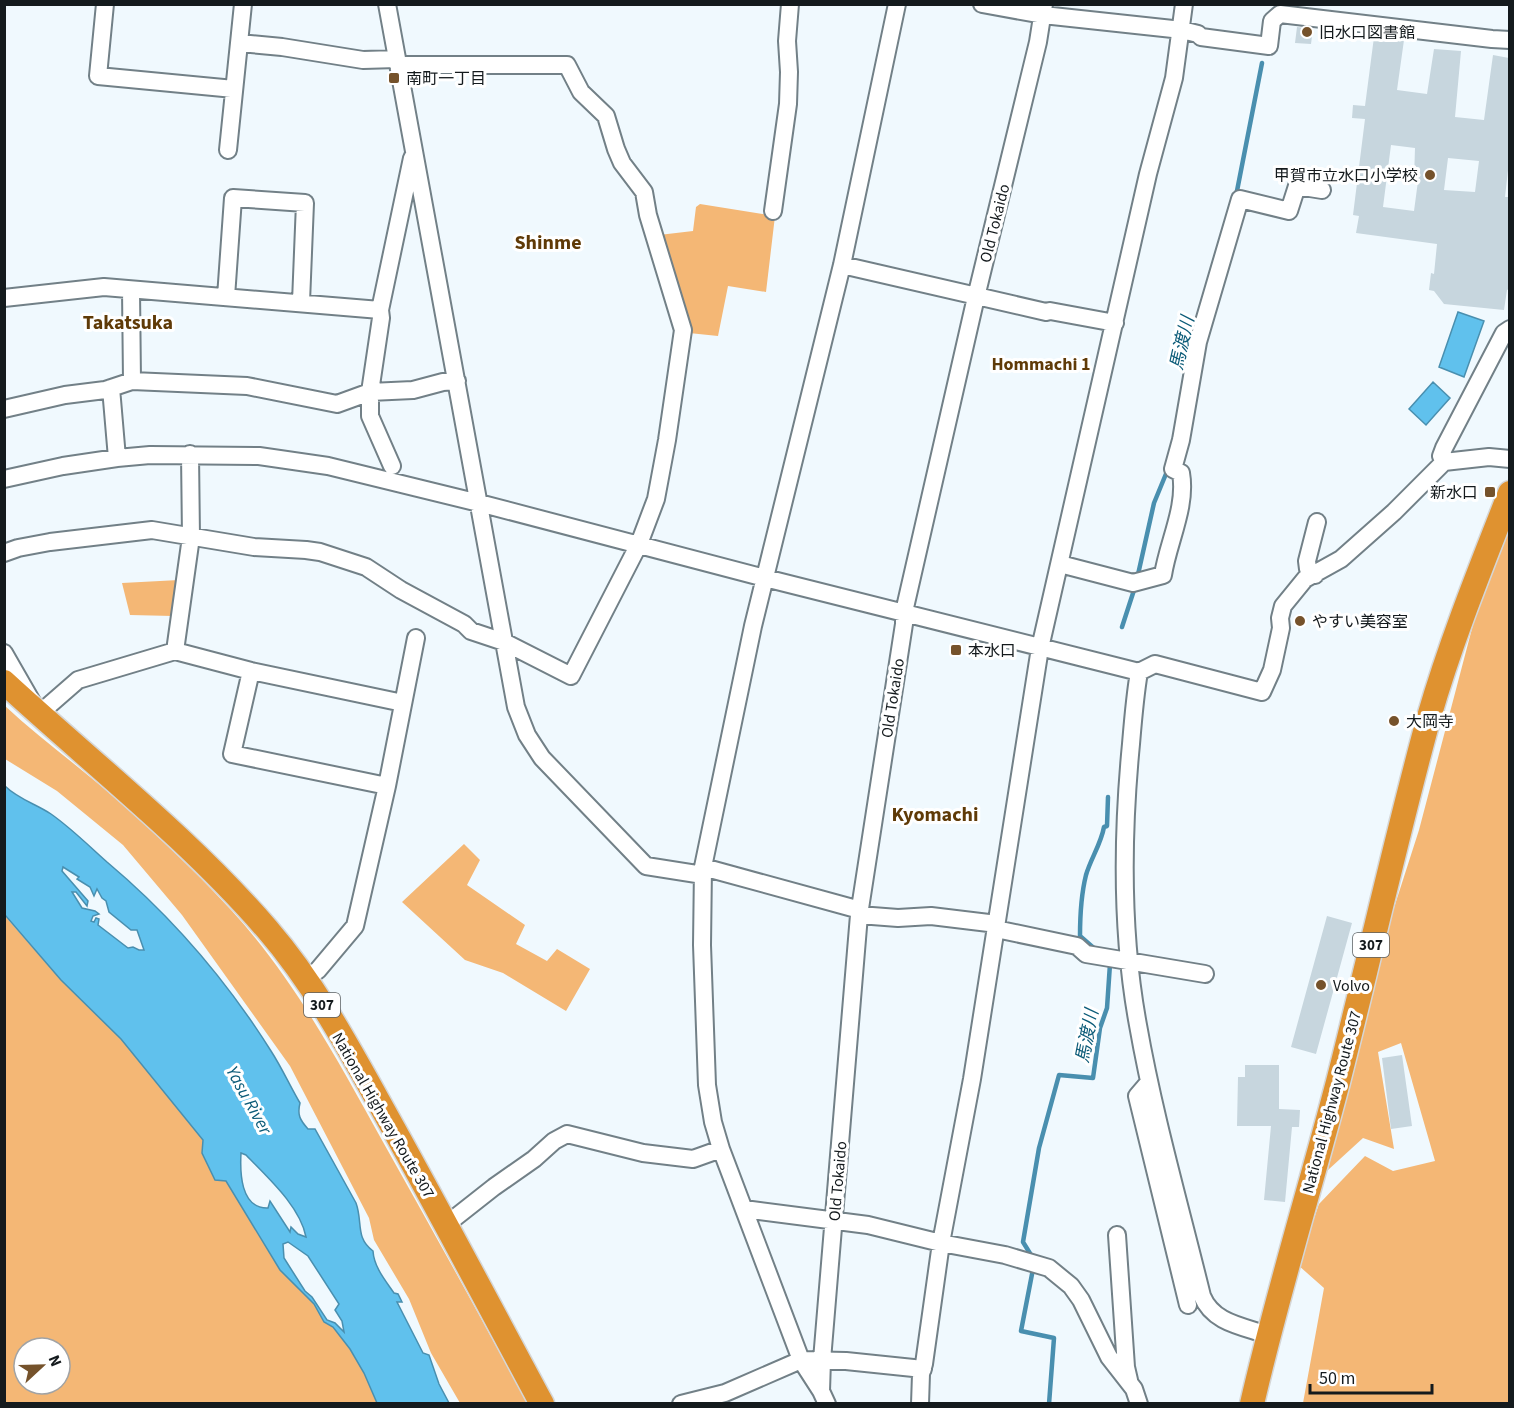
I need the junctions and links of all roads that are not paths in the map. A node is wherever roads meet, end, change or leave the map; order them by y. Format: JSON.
{"nodes":[{"id":1,"x":105,"y":4,"type":"edge"},
{"id":2,"x":243,"y":4,"type":"edge"},
{"id":3,"x":387,"y":4,"type":"edge"},
{"id":4,"x":790,"y":4,"type":"edge"},
{"id":5,"x":897,"y":4,"type":"edge"},
{"id":6,"x":982,"y":4,"type":"edge"},
{"id":7,"x":1184,"y":4,"type":"edge"},
{"id":8,"x":1280,"y":9,"type":"edge"},
{"id":9,"x":1044,"y":10,"type":"edge"},
{"id":10,"x":1182,"y":30,"type":"junction"},
{"id":11,"x":1509,"y":40,"type":"edge"},
{"id":12,"x":239,"y":42,"type":"junction"},
{"id":13,"x":398,"y":62,"type":"junction"},
{"id":14,"x":234,"y":89,"type":"junction"},
{"id":15,"x":228,"y":150,"type":"dead end"},
{"id":16,"x":414,"y":150,"type":"junction"},
{"id":17,"x":1322,"y":190,"type":"dead end"},
{"id":18,"x":773,"y":211,"type":"dead end"},
{"id":19,"x":842,"y":265,"type":"junction"},
{"id":20,"x":131,"y":290,"type":"junction"},
{"id":21,"x":226,"y":297,"type":"junction"},
{"id":22,"x":975,"y":297,"type":"junction"},
{"id":23,"x":4,"y":298,"type":"edge"},
{"id":24,"x":301,"y":302,"type":"junction"},
{"id":25,"x":380,"y":310,"type":"junction"},
{"id":26,"x":1115,"y":323,"type":"junction"},
{"id":27,"x":1509,"y":329,"type":"edge"},
{"id":28,"x":132,"y":381,"type":"junction"},
{"id":29,"x":457,"y":381,"type":"junction"},
{"id":30,"x":111,"y":388,"type":"junction"},
{"id":31,"x":370,"y":392,"type":"junction"},
{"id":32,"x":4,"y":409,"type":"edge"},
{"id":33,"x":190,"y":454,"type":"junction"},
{"id":34,"x":117,"y":458,"type":"junction"},
{"id":35,"x":1509,"y":459,"type":"edge"},
{"id":36,"x":1444,"y":462,"type":"junction"},
{"id":37,"x":392,"y":466,"type":"dead end"},
{"id":38,"x":4,"y":479,"type":"edge"},
{"id":39,"x":1509,"y":493,"type":"edge"},
{"id":40,"x":479,"y":502,"type":"junction"},
{"id":41,"x":1317,"y":522,"type":"dead end"},
{"id":42,"x":191,"y":537,"type":"junction"},
{"id":43,"x":639,"y":544,"type":"junction"},
{"id":44,"x":4,"y":553,"type":"edge"},
{"id":45,"x":1060,"y":564,"type":"junction"},
{"id":46,"x":1315,"y":574,"type":"junction"},
{"id":47,"x":765,"y":578,"type":"junction"},
{"id":48,"x":904,"y":612,"type":"junction"},
{"id":49,"x":416,"y":638,"type":"dead end"},
{"id":50,"x":504,"y":642,"type":"junction"},
{"id":51,"x":1040,"y":648,"type":"junction"},
{"id":52,"x":175,"y":651,"type":"junction"},
{"id":53,"x":4,"y":653,"type":"edge"},
{"id":54,"x":251,"y":671,"type":"junction"},
{"id":55,"x":1139,"y":672,"type":"junction"},
{"id":56,"x":4,"y":682,"type":"edge"},
{"id":57,"x":403,"y":703,"type":"junction"},
{"id":58,"x":39,"y":714,"type":"junction"},
{"id":59,"x":387,"y":786,"type":"junction"},
{"id":60,"x":703,"y":871,"type":"junction"},
{"id":61,"x":859,"y":913,"type":"junction"},
{"id":62,"x":996,"y":927,"type":"junction"},
{"id":63,"x":1129,"y":961,"type":"junction"},
{"id":64,"x":1204,"y":974,"type":"dead end"},
{"id":65,"x":306,"y":979,"type":"junction"},
{"id":66,"x":1149,"y":1082,"type":"junction"},
{"id":67,"x":721,"y":1149,"type":"junction"},
{"id":68,"x":744,"y":1209,"type":"junction"},
{"id":69,"x":834,"y":1221,"type":"junction"},
{"id":70,"x":447,"y":1224,"type":"junction"},
{"id":71,"x":1118,"y":1235,"type":"dead end"},
{"id":72,"x":941,"y":1243,"type":"junction"},
{"id":73,"x":1188,"y":1305,"type":"dead end"},
{"id":74,"x":1268,"y":1335,"type":"junction"},
{"id":75,"x":801,"y":1360,"type":"junction"},
{"id":76,"x":822,"y":1360,"type":"junction"},
{"id":77,"x":923,"y":1369,"type":"junction"},
{"id":78,"x":1129,"y":1380,"type":"junction"},
{"id":79,"x":824,"y":1397,"type":"edge"},
{"id":80,"x":542,"y":1404,"type":"edge"},
{"id":81,"x":681,"y":1404,"type":"edge"},
{"id":82,"x":920,"y":1404,"type":"edge"},
{"id":83,"x":1139,"y":1404,"type":"edge"},
{"id":84,"x":1252,"y":1404,"type":"edge"}],
"edges":[{"from":1,"to":14,"type":"street"},
{"from":2,"to":12,"type":"street"},
{"from":3,"to":13,"type":"street"},
{"from":4,"to":18,"type":"street"},
{"from":5,"to":19,"type":"street"},
{"from":6,"to":9,"type":"street"},
{"from":7,"to":10,"type":"street"},
{"from":8,"to":10,"type":"street"},
{"from":8,"to":11,"type":"street"},
{"from":9,"to":10,"type":"street"},
{"from":9,"to":22,"type":"street","name":"Old Tokaido"},
{"from":10,"to":26,"type":"street"},
{"from":12,"to":13,"type":"street"},
{"from":12,"to":14,"type":"street"},
{"from":13,"to":16,"type":"street"},
{"from":13,"to":43,"type":"street"},
{"from":14,"to":15,"type":"street"},
{"from":16,"to":25,"type":"street"},
{"from":16,"to":29,"type":"street"},
{"from":17,"to":45,"type":"street"},
{"from":19,"to":22,"type":"street"},
{"from":19,"to":47,"type":"street"},
{"from":20,"to":21,"type":"street"},
{"from":20,"to":23,"type":"street"},
{"from":20,"to":28,"type":"street"},
{"from":21,"to":24,"type":"street"},
{"from":21,"to":24,"type":"street"},
{"from":22,"to":26,"type":"street"},
{"from":22,"to":48,"type":"street","name":"Old Tokaido"},
{"from":24,"to":25,"type":"street"},
{"from":25,"to":31,"type":"street"},
{"from":26,"to":45,"type":"street"},
{"from":27,"to":36,"type":"street"},
{"from":28,"to":30,"type":"street"},
{"from":28,"to":31,"type":"street"},
{"from":29,"to":31,"type":"street"},
{"from":29,"to":40,"type":"street"},
{"from":30,"to":32,"type":"street"},
{"from":30,"to":34,"type":"street"},
{"from":31,"to":37,"type":"street"},
{"from":33,"to":34,"type":"street"},
{"from":33,"to":40,"type":"street"},
{"from":33,"to":42,"type":"street"},
{"from":34,"to":38,"type":"street"},
{"from":35,"to":36,"type":"street"},
{"from":36,"to":46,"type":"street"},
{"from":39,"to":74,"type":"highway","name":"National Highway Route 307","number":"307"},
{"from":40,"to":43,"type":"street"},
{"from":40,"to":50,"type":"street"},
{"from":41,"to":46,"type":"street"},
{"from":42,"to":44,"type":"street"},
{"from":42,"to":50,"type":"street"},
{"from":42,"to":52,"type":"street"},
{"from":43,"to":47,"type":"street"},
{"from":43,"to":50,"type":"street"},
{"from":45,"to":51,"type":"street"},
{"from":46,"to":55,"type":"street"},
{"from":47,"to":48,"type":"street"},
{"from":47,"to":60,"type":"street"},
{"from":48,"to":51,"type":"street"},
{"from":48,"to":61,"type":"street","name":"Old Tokaido"},
{"from":49,"to":57,"type":"street"},
{"from":50,"to":60,"type":"street"},
{"from":51,"to":55,"type":"street"},
{"from":51,"to":62,"type":"street"},
{"from":52,"to":54,"type":"street"},
{"from":52,"to":58,"type":"street"},
{"from":53,"to":58,"type":"street"},
{"from":54,"to":57,"type":"street"},
{"from":54,"to":59,"type":"street"},
{"from":55,"to":63,"type":"street"},
{"from":56,"to":58,"type":"highway","name":"National Highway Route 307","number":"307"},
{"from":57,"to":59,"type":"street"},
{"from":58,"to":65,"type":"highway","name":"National Highway Route 307","number":"307"},
{"from":59,"to":65,"type":"street"},
{"from":60,"to":61,"type":"street"},
{"from":60,"to":67,"type":"street"},
{"from":61,"to":62,"type":"street"},
{"from":61,"to":69,"type":"street","name":"Old Tokaido"},
{"from":62,"to":63,"type":"street"},
{"from":62,"to":72,"type":"street"},
{"from":63,"to":64,"type":"street"},
{"from":63,"to":66,"type":"street"},
{"from":65,"to":70,"type":"highway","name":"National Highway Route 307","number":"307"},
{"from":66,"to":73,"type":"street"},
{"from":66,"to":74,"type":"street"},
{"from":67,"to":68,"type":"street"},
{"from":67,"to":70,"type":"street"},
{"from":68,"to":69,"type":"street"},
{"from":68,"to":75,"type":"street"},
{"from":69,"to":72,"type":"street"},
{"from":69,"to":76,"type":"street","name":"Old Tokaido"},
{"from":70,"to":80,"type":"highway","name":"National Highway Route 307","number":"307"},
{"from":71,"to":78,"type":"street"},
{"from":72,"to":77,"type":"street"},
{"from":72,"to":78,"type":"street"},
{"from":74,"to":84,"type":"highway","name":"National Highway Route 307","number":"307"},
{"from":75,"to":76,"type":"street"},
{"from":75,"to":79,"type":"street"},
{"from":75,"to":81,"type":"street"},
{"from":76,"to":77,"type":"street"},
{"from":76,"to":79,"type":"street","name":"Old Tokaido"},
{"from":77,"to":82,"type":"street"},
{"from":78,"to":83,"type":"street"}]}
